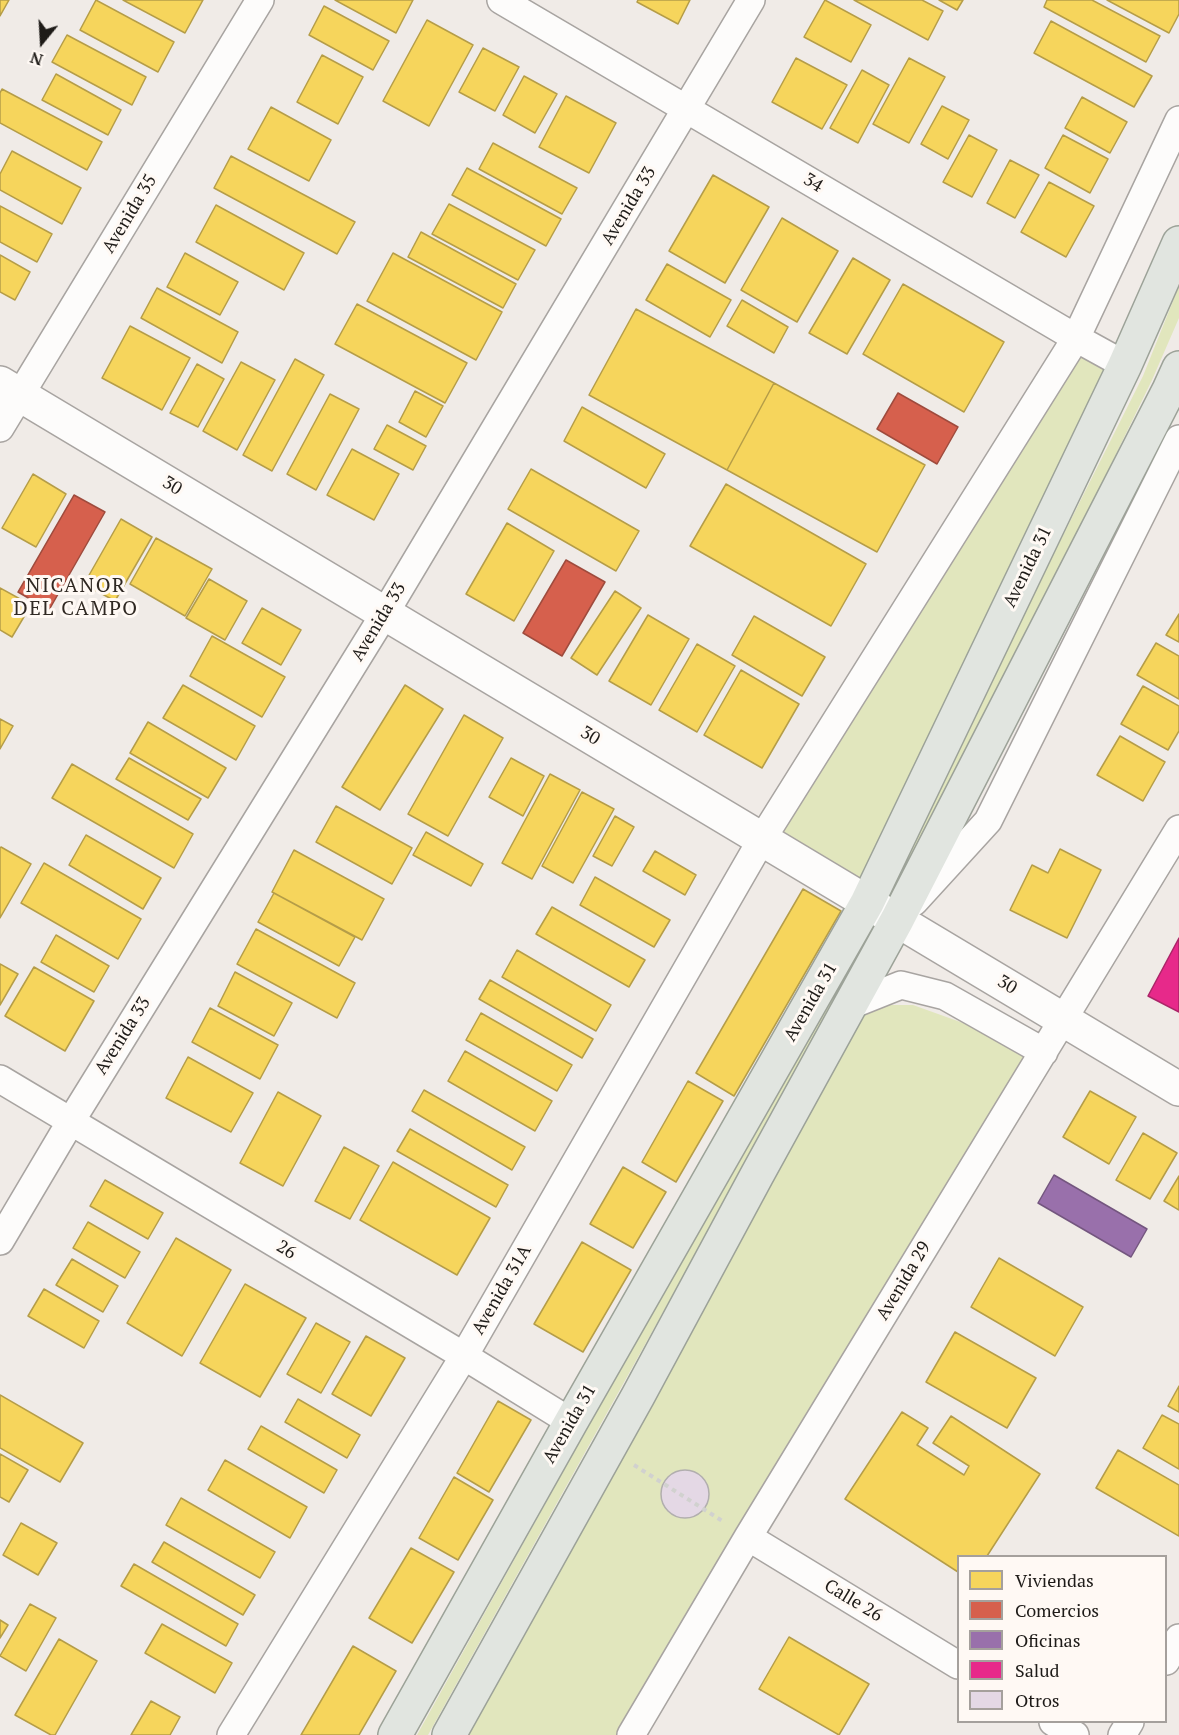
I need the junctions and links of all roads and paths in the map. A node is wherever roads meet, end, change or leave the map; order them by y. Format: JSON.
{"nodes":[{"id":1,"x":260,"y":0,"type":"edge"},
{"id":2,"x":501,"y":0,"type":"edge"},
{"id":3,"x":752,"y":0,"type":"edge"},
{"id":4,"x":688,"y":108,"type":"junction"},
{"id":5,"x":1179,"y":120,"type":"edge"},
{"id":6,"x":1179,"y":243,"type":"edge"},
{"id":7,"x":1076,"y":338,"type":"junction"},
{"id":8,"x":1125,"y":365,"type":"junction"},
{"id":9,"x":1176,"y":385,"type":"edge"},
{"id":10,"x":10,"y":389,"type":"edge"},
{"id":11,"x":0,"y":428,"type":"edge"},
{"id":12,"x":1179,"y":439,"type":"edge"},
{"id":13,"x":385,"y":613,"type":"junction"},
{"id":14,"x":1179,"y":829,"type":"edge"},
{"id":15,"x":762,"y":838,"type":"junction"},
{"id":16,"x":867,"y":903,"type":"junction"},
{"id":17,"x":897,"y":920,"type":"junction"},
{"id":18,"x":851,"y":1005,"type":"junction"},
{"id":19,"x":1063,"y":1018,"type":"junction"},
{"id":20,"x":1044,"y":1052,"type":"junction"},
{"id":21,"x":0,"y":1079,"type":"edge"},
{"id":22,"x":1179,"y":1089,"type":"edge"},
{"id":23,"x":71,"y":1121,"type":"junction"},
{"id":24,"x":0,"y":1241,"type":"edge"},
{"id":25,"x":464,"y":1356,"type":"junction"},
{"id":26,"x":571,"y":1422,"type":"junction"},
{"id":27,"x":608,"y":1449,"type":"junction"},
{"id":28,"x":748,"y":1537,"type":"junction"},
{"id":29,"x":1179,"y":1638,"type":"edge"},
{"id":30,"x":1167,"y":1659,"type":"edge"},
{"id":31,"x":957,"y":1664,"type":"edge"},
{"id":32,"x":1055,"y":1723,"type":"edge"},
{"id":33,"x":231,"y":1735,"type":"edge"},
{"id":34,"x":395,"y":1735,"type":"edge"},
{"id":35,"x":449,"y":1735,"type":"edge"},
{"id":36,"x":631,"y":1735,"type":"edge"},
{"id":37,"x":1075,"y":1735,"type":"edge"}],
"edges":[{"from":1,"to":10,"type":"street","name":"Avenida 35"},
{"from":2,"to":4,"type":"street","name":"34"},
{"from":3,"to":4,"type":"street","name":"Avenida 33"},
{"from":4,"to":7,"type":"street","name":"34"},
{"from":4,"to":13,"type":"street","name":"Avenida 33"},
{"from":5,"to":7,"type":"street"},
{"from":6,"to":8,"type":"main road","name":"Avenida 31"},
{"from":7,"to":8,"type":"street","name":"34"},
{"from":7,"to":15,"type":"street"},
{"from":8,"to":16,"type":"main road","name":"Avenida 31"},
{"from":9,"to":17,"type":"main road","name":"Avenida 31"},
{"from":10,"to":11,"type":"street","name":"Avenida 35"},
{"from":10,"to":13,"type":"street","name":"30"},
{"from":12,"to":17,"type":"street","name":"Avenida 31"},
{"from":13,"to":15,"type":"street","name":"30"},
{"from":13,"to":23,"type":"street","name":"Avenida 33"},
{"from":14,"to":19,"type":"street","name":"Avenida 29"},
{"from":15,"to":16,"type":"street","name":"30"},
{"from":15,"to":25,"type":"street","name":"Avenida 31A"},
{"from":16,"to":17,"type":"street","name":"30"},
{"from":16,"to":26,"type":"main road","name":"Avenida 31"},
{"from":17,"to":18,"type":"main road","name":"Avenida 31"},
{"from":17,"to":19,"type":"street","name":"30"},
{"from":18,"to":20,"type":"street"},
{"from":18,"to":27,"type":"main road","name":"Avenida 31"},
{"from":19,"to":20,"type":"street","name":"Avenida 29"},
{"from":19,"to":22,"type":"street","name":"30"},
{"from":20,"to":28,"type":"street","name":"Avenida 29"},
{"from":21,"to":23,"type":"street","name":"26"},
{"from":23,"to":24,"type":"street","name":"Avenida 33"},
{"from":23,"to":25,"type":"street","name":"26"},
{"from":25,"to":26,"type":"street","name":"26"},
{"from":25,"to":33,"type":"street","name":"Avenida 31A"},
{"from":26,"to":34,"type":"main road","name":"Avenida 31"},
{"from":27,"to":28,"type":"path"},
{"from":27,"to":35,"type":"main road","name":"Avenida 31"},
{"from":28,"to":31,"type":"street","name":"Calle 26"},
{"from":28,"to":36,"type":"street","name":"Avenida 29"},
{"from":29,"to":30,"type":"street"},
{"from":32,"to":37,"type":"street"}]}
